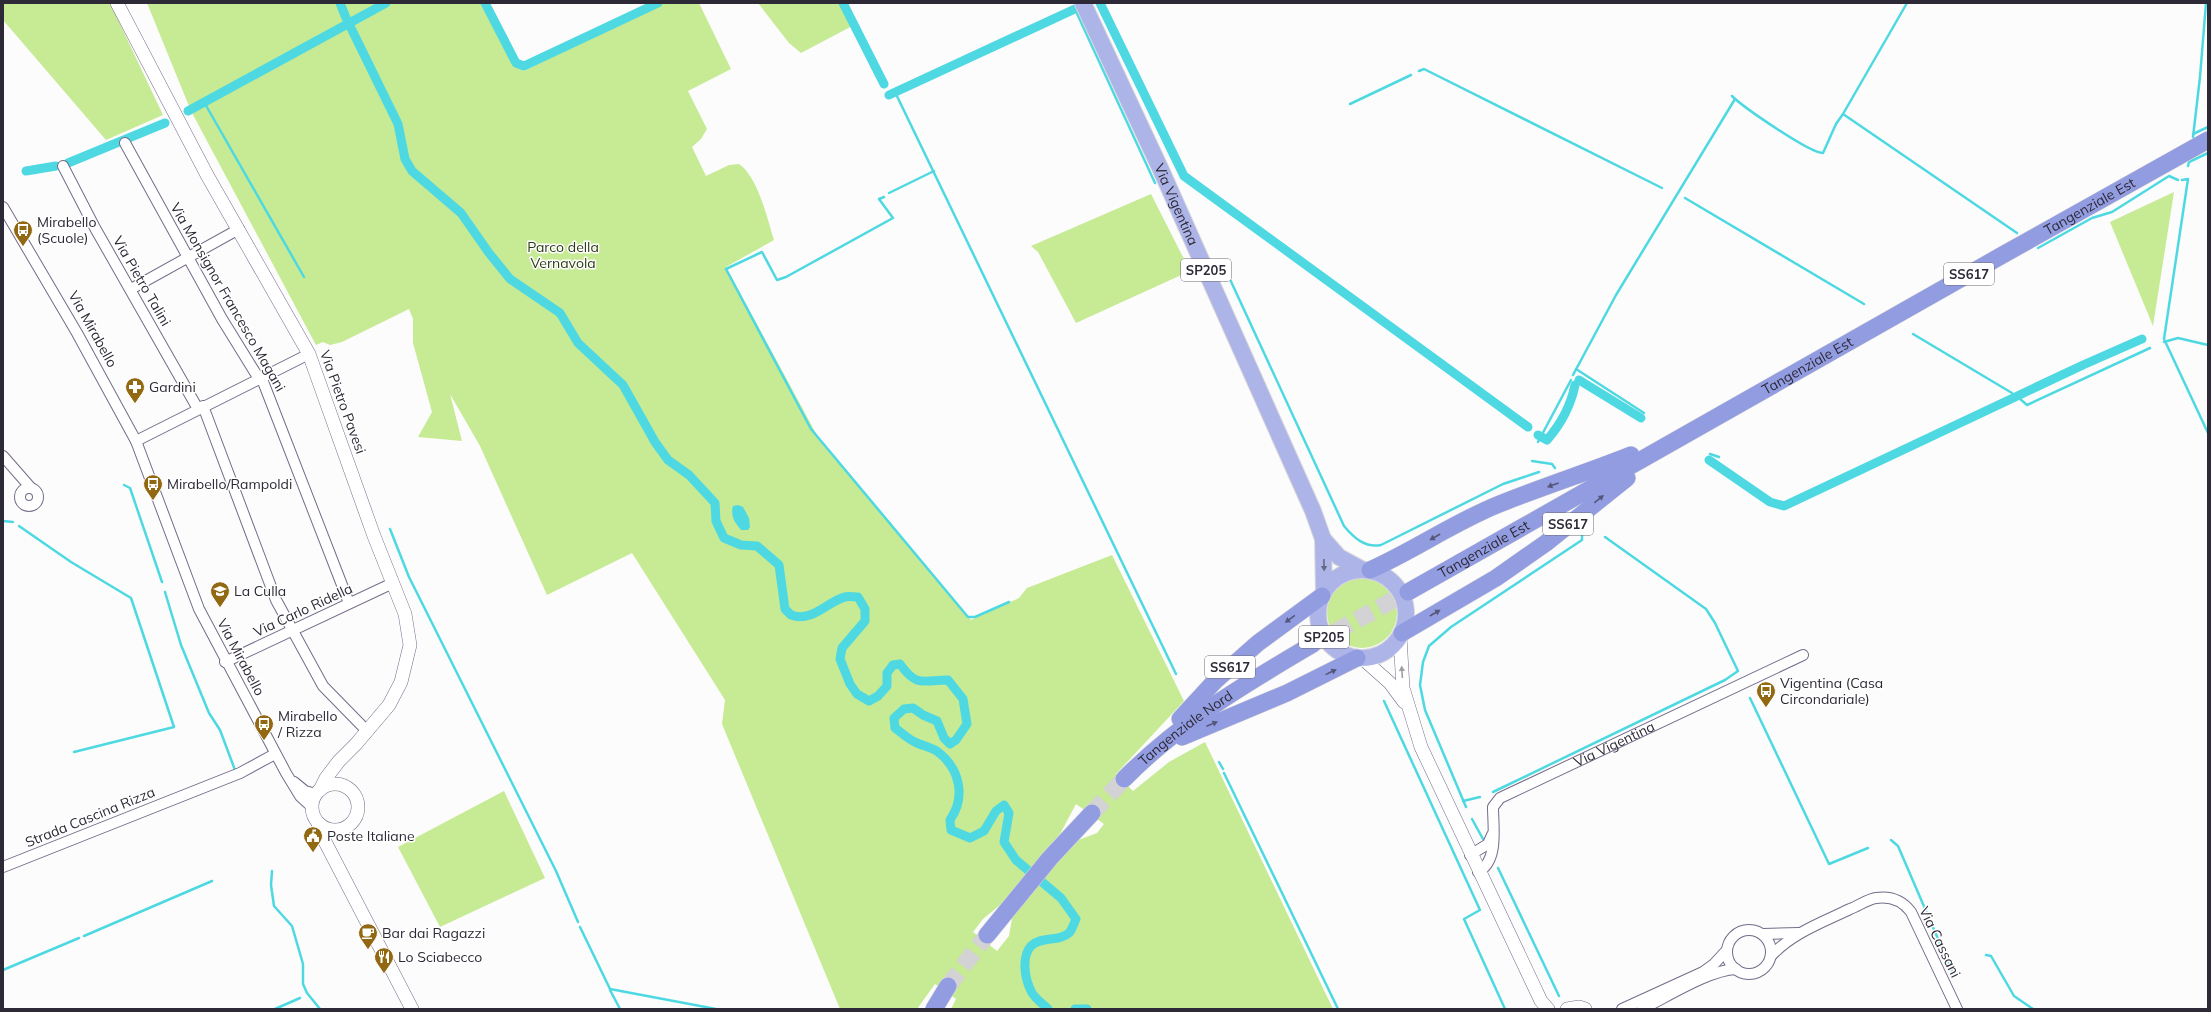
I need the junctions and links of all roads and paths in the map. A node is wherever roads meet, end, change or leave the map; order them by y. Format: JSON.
{"nodes":[{"id":1,"x":117,"y":3,"type":"edge"},
{"id":2,"x":126,"y":3,"type":"edge"},
{"id":3,"x":1083,"y":3,"type":"edge"},
{"id":4,"x":155,"y":75,"type":"junction"},
{"id":5,"x":2208,"y":140,"type":"edge"},
{"id":6,"x":125,"y":143,"type":"dead end"},
{"id":7,"x":63,"y":166,"type":"dead end"},
{"id":8,"x":3,"y":207,"type":"edge"},
{"id":9,"x":239,"y":229,"type":"junction"},
{"id":10,"x":189,"y":257,"type":"junction"},
{"id":11,"x":131,"y":289,"type":"junction"},
{"id":12,"x":309,"y":354,"type":"junction"},
{"id":13,"x":262,"y":379,"type":"junction"},
{"id":14,"x":200,"y":408,"type":"junction"},
{"id":15,"x":1730,"y":409,"type":"junction"},
{"id":16,"x":136,"y":441,"type":"junction"},
{"id":17,"x":3,"y":456,"type":"edge"},
{"id":18,"x":31,"y":488,"type":"dead end"},
{"id":19,"x":1323,"y":539,"type":"junction"},
{"id":20,"x":1366,"y":570,"type":"junction"},
{"id":21,"x":393,"y":583,"type":"junction"},
{"id":22,"x":1408,"y":592,"type":"tunnel mouth"},
{"id":23,"x":1323,"y":594,"type":"junction"},
{"id":24,"x":349,"y":603,"type":"junction"},
{"id":25,"x":292,"y":630,"type":"junction"},
{"id":26,"x":1401,"y":635,"type":"junction"},
{"id":27,"x":1313,"y":644,"type":"tunnel mouth"},
{"id":28,"x":1803,"y":655,"type":"dead end"},
{"id":29,"x":1360,"y":658,"type":"junction"},
{"id":30,"x":225,"y":662,"type":"junction"},
{"id":31,"x":1407,"y":706,"type":"junction"},
{"id":32,"x":367,"y":731,"type":"junction"},
{"id":33,"x":350,"y":750,"type":"junction"},
{"id":34,"x":1151,"y":752,"type":"junction"},
{"id":35,"x":275,"y":754,"type":"junction"},
{"id":36,"x":286,"y":773,"type":"junction"},
{"id":37,"x":1124,"y":779,"type":"tunnel mouth"},
{"id":38,"x":346,"y":787,"type":"junction"},
{"id":39,"x":318,"y":792,"type":"junction"},
{"id":40,"x":312,"y":808,"type":"junction"},
{"id":41,"x":1092,"y":813,"type":"tunnel mouth"},
{"id":42,"x":318,"y":823,"type":"junction"},
{"id":43,"x":341,"y":829,"type":"junction"},
{"id":44,"x":1493,"y":833,"type":"junction"},
{"id":45,"x":1470,"y":855,"type":"junction"},
{"id":46,"x":335,"y":862,"type":"junction"},
{"id":47,"x":3,"y":867,"type":"edge"},
{"id":48,"x":1478,"y":872,"type":"junction"},
{"id":49,"x":1799,"y":933,"type":"junction"},
{"id":50,"x":1763,"y":934,"type":"junction"},
{"id":51,"x":987,"y":935,"type":"tunnel mouth"},
{"id":52,"x":1727,"y":950,"type":"junction"},
{"id":53,"x":1771,"y":956,"type":"junction"},
{"id":54,"x":1736,"y":969,"type":"junction"},
{"id":55,"x":948,"y":986,"type":"tunnel mouth"},
{"id":56,"x":412,"y":1009,"type":"edge"},
{"id":57,"x":934,"y":1009,"type":"edge"},
{"id":58,"x":1548,"y":1009,"type":"edge"},
{"id":59,"x":1567,"y":1009,"type":"edge"},
{"id":60,"x":1585,"y":1009,"type":"edge"},
{"id":61,"x":1622,"y":1009,"type":"edge"},
{"id":62,"x":1642,"y":1009,"type":"edge"},
{"id":63,"x":1957,"y":1009,"type":"edge"}],
"edges":[{"from":1,"to":4,"type":"street","name":"Via Pietro Pavesi"},
{"from":2,"to":4,"type":"street","name":"Via Pietro Pavesi"},
{"from":3,"to":19,"type":"main road","name":"Via Vigentina","number":"SP205"},
{"from":4,"to":9,"type":"street","name":"Via Pietro Pavesi"},
{"from":5,"to":15,"type":"highway","name":"Tangenziale Est","number":"SS617"},
{"from":6,"to":10,"type":"street","name":"Via Monsignor Francesco Magani"},
{"from":7,"to":11,"type":"street","name":"Via Pietro Talini"},
{"from":8,"to":16,"type":"street","name":"Via Mirabello"},
{"from":9,"to":10,"type":"street"},
{"from":9,"to":12,"type":"street","name":"Via Pietro Pavesi"},
{"from":10,"to":11,"type":"street"},
{"from":10,"to":13,"type":"street","name":"Via Monsignor Francesco Magani"},
{"from":11,"to":14,"type":"street","name":"Via Pietro Talini"},
{"from":12,"to":13,"type":"street"},
{"from":12,"to":21,"type":"street","name":"Via Pietro Pavesi"},
{"from":13,"to":14,"type":"street"},
{"from":13,"to":24,"type":"street","name":"Via Monsignor Francesco Magani"},
{"from":14,"to":16,"type":"street"},
{"from":14,"to":25,"type":"street","name":"Via Pietro Talini"},
{"from":15,"to":20,"type":"highway","number":"SS617","one_way":true},
{"from":15,"to":22,"type":"highway","name":"Tangenziale Est","number":"SS617"},
{"from":26,"to":15,"type":"highway","number":"SS617","one_way":true},
{"from":16,"to":30,"type":"street","name":"Via Mirabello"},
{"from":17,"to":18,"type":"street"},
{"from":19,"to":20,"type":"main road","name":"Via Vigentina","number":"SP205"},
{"from":19,"to":23,"type":"main road","name":"Via Vigentina","number":"SP205","one_way":true},
{"from":20,"to":23,"type":"main road"},
{"from":20,"to":26,"type":"main road","name":"Via Vigentina","number":"SP205"},
{"from":21,"to":24,"type":"street","name":"Via Carlo Ridella"},
{"from":21,"to":32,"type":"street","name":"Via Pietro Pavesi"},
{"from":23,"to":29,"type":"main road","name":"Via Vigentina","number":"SP205"},
{"from":23,"to":34,"type":"highway","number":"SS617","one_way":true},
{"from":24,"to":25,"type":"street","name":"Via Carlo Ridella"},
{"from":25,"to":30,"type":"street","name":"Via Carlo Ridella"},
{"from":25,"to":32,"type":"street","name":"Via Pietro Talini"},
{"from":26,"to":29,"type":"main road","number":"SP205"},
{"from":31,"to":26,"type":"street","name":"Via Vigentina","one_way":true},
{"from":27,"to":34,"type":"highway","name":"Tangenziale Nord","number":"SS617"},
{"from":28,"to":44,"type":"street","name":"Via Vigentina"},
{"from":29,"to":31,"type":"street","name":"Via Vigentina"},
{"from":34,"to":29,"type":"highway","number":"SS617","one_way":true},
{"from":30,"to":35,"type":"street","name":"Via Mirabello"},
{"from":31,"to":45,"type":"street","name":"Via Vigentina"},
{"from":32,"to":33,"type":"street","name":"Via Pietro Pavesi"},
{"from":33,"to":38,"type":"street","name":"Via Pietro Pavesi"},
{"from":33,"to":39,"type":"street","name":"Via Pietro Pavesi"},
{"from":34,"to":37,"type":"highway","name":"Tangenziale Nord","number":"SS617"},
{"from":35,"to":36,"type":"street","name":"Via Mirabello"},
{"from":35,"to":47,"type":"street","name":"Strada Cascina Rizza"},
{"from":36,"to":39,"type":"street","name":"Via Mirabello"},
{"from":36,"to":40,"type":"street","name":"Via Mirabello"},
{"from":38,"to":39,"type":"street"},
{"from":38,"to":43,"type":"street"},
{"from":39,"to":40,"type":"street"},
{"from":40,"to":42,"type":"street"},
{"from":41,"to":51,"type":"highway"},
{"from":42,"to":43,"type":"street"},
{"from":42,"to":46,"type":"street"},
{"from":43,"to":46,"type":"street"},
{"from":44,"to":45,"type":"street"},
{"from":44,"to":48,"type":"street","name":"Via Vigentina"},
{"from":45,"to":48,"type":"street","name":"Via Vigentina"},
{"from":46,"to":56,"type":"street"},
{"from":48,"to":58,"type":"street","name":"Via Vigentina"},
{"from":49,"to":50,"type":"street","name":"Via Cassani"},
{"from":49,"to":53,"type":"street","name":"Via Cassani"},
{"from":49,"to":63,"type":"street","name":"Via Cassani"},
{"from":50,"to":52,"type":"street","name":"Via Cassani"},
{"from":50,"to":53,"type":"street"},
{"from":52,"to":54,"type":"street"},
{"from":52,"to":61,"type":"street","name":"Via Cassani"},
{"from":53,"to":54,"type":"street","name":"Via Cassani"},
{"from":54,"to":62,"type":"street","name":"Via Cassani"},
{"from":55,"to":57,"type":"highway"},
{"from":59,"to":60,"type":"street"}]}
